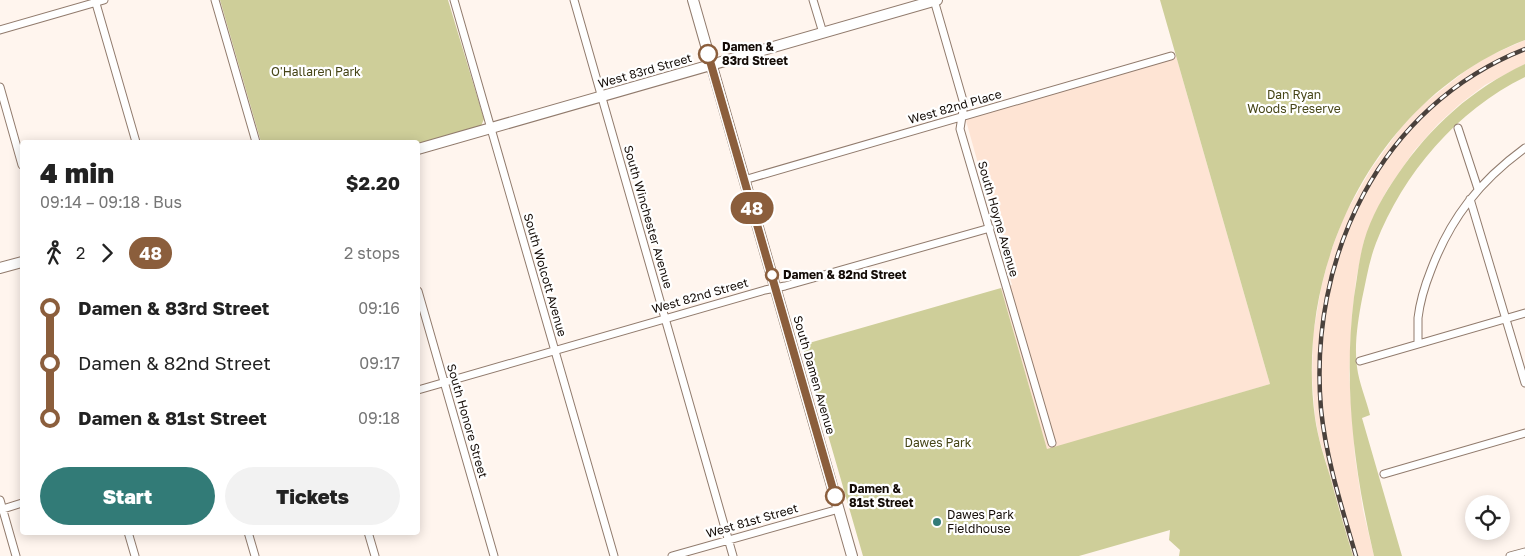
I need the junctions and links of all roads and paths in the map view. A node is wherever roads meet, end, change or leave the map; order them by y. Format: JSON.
{"nodes":[{"id":1,"x":104,"y":0,"type":"edge"},
{"id":2,"x":215,"y":0,"type":"edge"},
{"id":3,"x":454,"y":0,"type":"edge"},
{"id":4,"x":574,"y":0,"type":"edge"},
{"id":5,"x":693,"y":0,"type":"edge"},
{"id":6,"x":813,"y":0,"type":"edge"},
{"id":7,"x":935,"y":0,"type":"edge"},
{"id":8,"x":95,"y":1,"type":"edge"},
{"id":9,"x":0,"y":30,"type":"edge"},
{"id":10,"x":823,"y":33,"type":"junction"},
{"id":11,"x":1171,"y":56,"type":"dead end"},
{"id":12,"x":711,"y":65,"type":"junction"},
{"id":13,"x":0,"y":87,"type":"edge"},
{"id":14,"x":601,"y":96,"type":"junction"},
{"id":15,"x":963,"y":117,"type":"junction"},
{"id":16,"x":491,"y":128,"type":"junction"},
{"id":17,"x":1458,"y":128,"type":"dead end"},
{"id":18,"x":135,"y":140,"type":"edge"},
{"id":19,"x":255,"y":140,"type":"edge"},
{"id":20,"x":420,"y":148,"type":"edge"},
{"id":21,"x":1525,"y":148,"type":"edge"},
{"id":22,"x":20,"y":158,"type":"edge"},
{"id":23,"x":744,"y":180,"type":"junction"},
{"id":24,"x":1478,"y":189,"type":"junction"},
{"id":25,"x":1470,"y":199,"type":"junction"},
{"id":26,"x":990,"y":228,"type":"junction"},
{"id":27,"x":20,"y":263,"type":"edge"},
{"id":28,"x":0,"y":268,"type":"edge"},
{"id":29,"x":776,"y":288,"type":"junction"},
{"id":30,"x":420,"y":298,"type":"edge"},
{"id":31,"x":1525,"y":313,"type":"edge"},
{"id":32,"x":665,"y":318,"type":"junction"},
{"id":33,"x":1506,"y":319,"type":"junction"},
{"id":34,"x":1418,"y":344,"type":"junction"},
{"id":35,"x":555,"y":350,"type":"junction"},
{"id":36,"x":1360,"y":361,"type":"dead end"},
{"id":37,"x":444,"y":382,"type":"junction"},
{"id":38,"x":1525,"y":383,"type":"edge"},
{"id":39,"x":420,"y":389,"type":"edge"},
{"id":40,"x":1525,"y":433,"type":"edge"},
{"id":41,"x":1052,"y":444,"type":"dead end"},
{"id":42,"x":1384,"y":474,"type":"dead end"},
{"id":43,"x":0,"y":500,"type":"edge"},
{"id":44,"x":20,"y":505,"type":"edge"},
{"id":45,"x":839,"y":508,"type":"junction"},
{"id":46,"x":1,"y":510,"type":"edge"},
{"id":47,"x":129,"y":535,"type":"edge"},
{"id":48,"x":249,"y":535,"type":"edge"},
{"id":49,"x":369,"y":535,"type":"edge"},
{"id":50,"x":728,"y":540,"type":"junction"},
{"id":51,"x":1525,"y":552,"type":"edge"},
{"id":52,"x":16,"y":556,"type":"edge"},
{"id":53,"x":135,"y":556,"type":"edge"},
{"id":54,"x":255,"y":556,"type":"edge"},
{"id":55,"x":374,"y":556,"type":"edge"},
{"id":56,"x":494,"y":556,"type":"edge"},
{"id":57,"x":614,"y":556,"type":"edge"},
{"id":58,"x":672,"y":556,"type":"edge"},
{"id":59,"x":733,"y":556,"type":"edge"},
{"id":60,"x":852,"y":556,"type":"edge"},
{"id":61,"x":1510,"y":556,"type":"edge"}],
"edges":[{"from":1,"to":8,"type":"street"},
{"from":2,"to":19,"type":"street"},
{"from":3,"to":16,"type":"street","name":"South Wolcott Avenue"},
{"from":4,"to":14,"type":"street","name":"South Winchester Avenue"},
{"from":5,"to":12,"type":"street","name":"South Damen Avenue"},
{"from":6,"to":10,"type":"street"},
{"from":7,"to":10,"type":"street","name":"West 83rd Street"},
{"from":7,"to":15,"type":"street","name":"South Hoyne Avenue"},
{"from":8,"to":9,"type":"street"},
{"from":8,"to":18,"type":"street"},
{"from":10,"to":12,"type":"street","name":"West 83rd Street"},
{"from":11,"to":15,"type":"street","name":"West 82nd Place"},
{"from":12,"to":14,"type":"street","name":"West 83rd Street"},
{"from":12,"to":23,"type":"street","name":"South Damen Avenue"},
{"from":13,"to":22,"type":"street"},
{"from":14,"to":16,"type":"street","name":"West 83rd Street"},
{"from":14,"to":32,"type":"street","name":"South Winchester Avenue"},
{"from":15,"to":23,"type":"street","name":"West 82nd Place"},
{"from":15,"to":26,"type":"street","name":"South Hoyne Avenue"},
{"from":16,"to":20,"type":"street","name":"West 83rd Street"},
{"from":16,"to":35,"type":"street","name":"South Wolcott Avenue"},
{"from":17,"to":24,"type":"street"},
{"from":21,"to":24,"type":"street"},
{"from":23,"to":29,"type":"street","name":"South Damen Avenue"},
{"from":24,"to":25,"type":"street"},
{"from":25,"to":33,"type":"street"},
{"from":25,"to":34,"type":"street"},
{"from":26,"to":29,"type":"street","name":"West 82nd Street"},
{"from":26,"to":41,"type":"street","name":"South Hoyne Avenue"},
{"from":27,"to":28,"type":"street"},
{"from":29,"to":32,"type":"street","name":"West 82nd Street"},
{"from":29,"to":45,"type":"street","name":"South Damen Avenue"},
{"from":30,"to":37,"type":"street","name":"South Honore Street"},
{"from":31,"to":33,"type":"street"},
{"from":32,"to":35,"type":"street","name":"West 82nd Street"},
{"from":32,"to":50,"type":"street","name":"South Winchester Avenue"},
{"from":33,"to":34,"type":"street"},
{"from":33,"to":38,"type":"street"},
{"from":34,"to":36,"type":"street"},
{"from":35,"to":37,"type":"street","name":"West 82nd Street"},
{"from":35,"to":57,"type":"street","name":"South Wolcott Avenue"},
{"from":37,"to":39,"type":"street","name":"West 82nd Street"},
{"from":37,"to":56,"type":"street","name":"South Honore Street"},
{"from":40,"to":42,"type":"street"},
{"from":43,"to":46,"type":"street"},
{"from":44,"to":46,"type":"street"},
{"from":45,"to":50,"type":"street","name":"West 81st Street"},
{"from":45,"to":60,"type":"street","name":"South Damen Avenue"},
{"from":46,"to":52,"type":"street"},
{"from":47,"to":53,"type":"street"},
{"from":48,"to":54,"type":"street"},
{"from":49,"to":55,"type":"street"},
{"from":50,"to":58,"type":"street","name":"West 81st Street"},
{"from":50,"to":59,"type":"street","name":"South Winchester Avenue"},
{"from":51,"to":61,"type":"street"}]}
